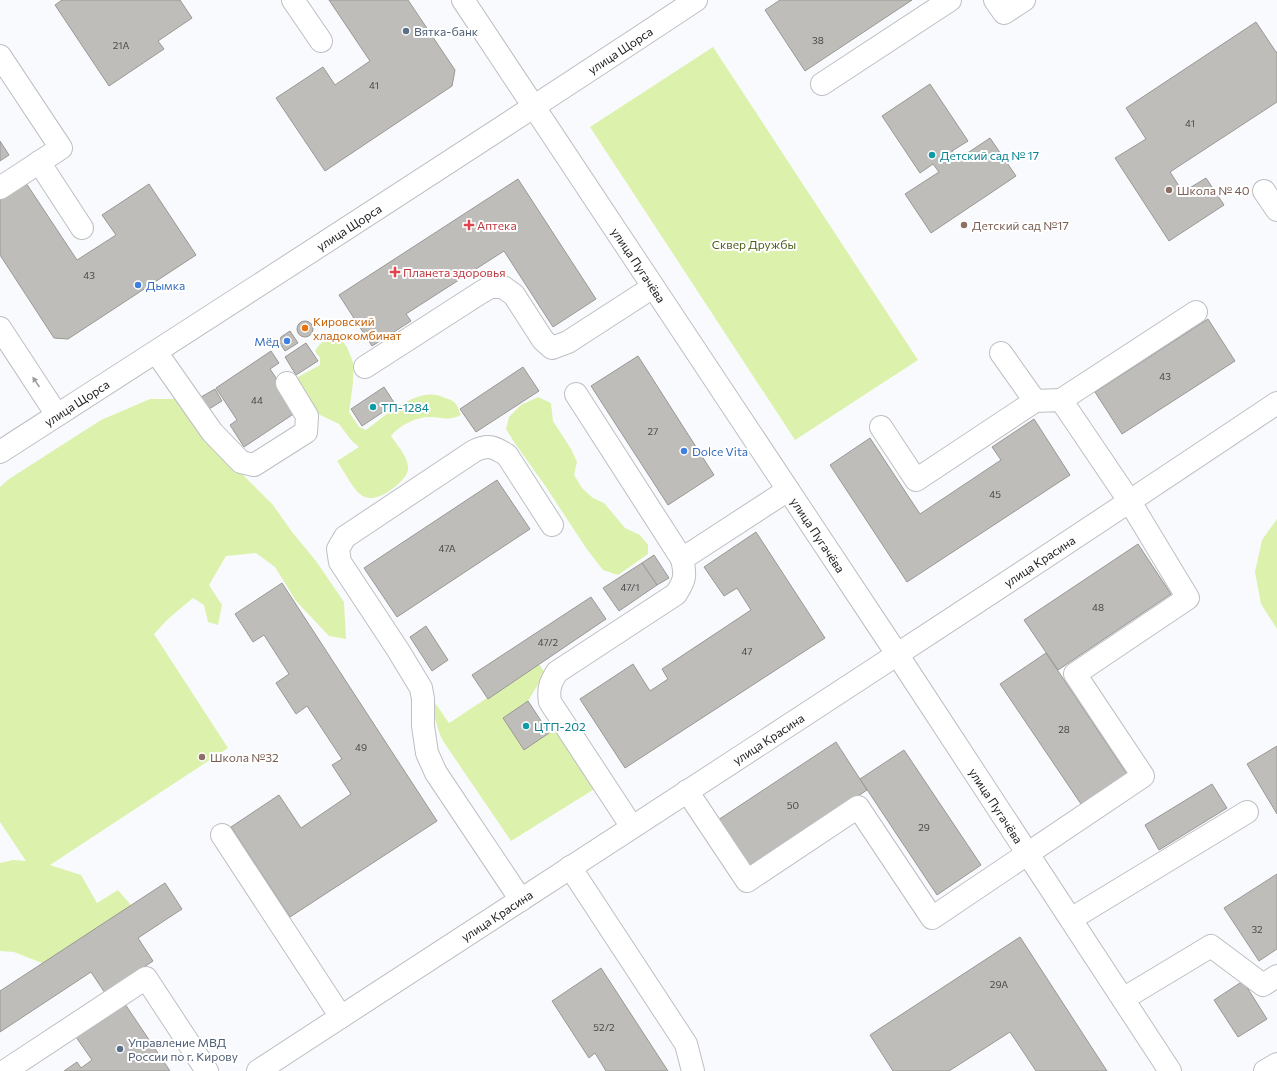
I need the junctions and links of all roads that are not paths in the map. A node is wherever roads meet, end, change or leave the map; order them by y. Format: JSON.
{"nodes":[{"id":1,"x":293,"y":0,"type":"edge"},
{"id":2,"x":463,"y":0,"type":"edge"},
{"id":3,"x":696,"y":0,"type":"edge"},
{"id":4,"x":950,"y":0,"type":"edge"},
{"id":5,"x":995,"y":0,"type":"edge"},
{"id":6,"x":1024,"y":0,"type":"edge"},
{"id":7,"x":320,"y":41,"type":"dead end"},
{"id":8,"x":0,"y":56,"type":"edge"},
{"id":9,"x":822,"y":84,"type":"dead end"},
{"id":10,"x":534,"y":107,"type":"junction"},
{"id":11,"x":39,"y":162,"type":"junction"},
{"id":12,"x":0,"y":188,"type":"edge"},
{"id":13,"x":1264,"y":191,"type":"dead end"},
{"id":14,"x":1277,"y":210,"type":"edge"},
{"id":15,"x":82,"y":228,"type":"dead end"},
{"id":16,"x":653,"y":287,"type":"junction"},
{"id":17,"x":1196,"y":312,"type":"dead end"},
{"id":18,"x":0,"y":328,"type":"edge"},
{"id":19,"x":156,"y":352,"type":"junction"},
{"id":20,"x":1001,"y":353,"type":"dead end"},
{"id":21,"x":365,"y":367,"type":"dead end"},
{"id":22,"x":287,"y":383,"type":"dead end"},
{"id":23,"x":576,"y":394,"type":"dead end"},
{"id":24,"x":1061,"y":400,"type":"junction"},
{"id":25,"x":1035,"y":401,"type":"junction"},
{"id":26,"x":1277,"y":403,"type":"edge"},
{"id":27,"x":57,"y":415,"type":"junction"},
{"id":28,"x":881,"y":427,"type":"dead end"},
{"id":29,"x":0,"y":452,"type":"edge"},
{"id":30,"x":788,"y":490,"type":"junction"},
{"id":31,"x":1130,"y":502,"type":"junction"},
{"id":32,"x":552,"y":525,"type":"dead end"},
{"id":33,"x":682,"y":559,"type":"junction"},
{"id":34,"x":897,"y":654,"type":"junction"},
{"id":35,"x":687,"y":791,"type":"junction"},
{"id":36,"x":1247,"y":812,"type":"dead end"},
{"id":37,"x":632,"y":827,"type":"junction"},
{"id":38,"x":222,"y":835,"type":"dead end"},
{"id":39,"x":1028,"y":853,"type":"junction"},
{"id":40,"x":570,"y":867,"type":"junction"},
{"id":41,"x":521,"y":900,"type":"junction"},
{"id":42,"x":1071,"y":919,"type":"junction"},
{"id":43,"x":1277,"y":976,"type":"edge"},
{"id":44,"x":1123,"y":998,"type":"junction"},
{"id":45,"x":341,"y":1017,"type":"junction"},
{"id":46,"x":285,"y":1064,"type":"edge"},
{"id":47,"x":1277,"y":1064,"type":"edge"},
{"id":48,"x":6,"y":1071,"type":"edge"},
{"id":49,"x":207,"y":1071,"type":"edge"},
{"id":50,"x":258,"y":1071,"type":"edge"},
{"id":51,"x":693,"y":1071,"type":"edge"},
{"id":52,"x":1170,"y":1071,"type":"edge"},
{"id":53,"x":1264,"y":1071,"type":"edge"}],
"edges":[{"from":1,"to":7,"type":"street"},
{"from":2,"to":10,"type":"street","name":"улица Пугачёва"},
{"from":3,"to":10,"type":"street","name":"улица Щорса"},
{"from":4,"to":9,"type":"street"},
{"from":5,"to":6,"type":"street"},
{"from":8,"to":11,"type":"street"},
{"from":10,"to":16,"type":"street","name":"улица Пугачёва"},
{"from":10,"to":19,"type":"street","name":"улица Щорса"},
{"from":11,"to":12,"type":"street"},
{"from":11,"to":15,"type":"street"},
{"from":13,"to":14,"type":"street"},
{"from":16,"to":21,"type":"street"},
{"from":16,"to":30,"type":"street","name":"улица Пугачёва"},
{"from":17,"to":24,"type":"street"},
{"from":27,"to":18,"type":"street","one_way":true},
{"from":19,"to":22,"type":"street"},
{"from":19,"to":27,"type":"street","name":"улица Щорса"},
{"from":20,"to":25,"type":"street"},
{"from":23,"to":33,"type":"street"},
{"from":24,"to":25,"type":"street"},
{"from":24,"to":31,"type":"street"},
{"from":25,"to":28,"type":"street"},
{"from":26,"to":31,"type":"street","name":"улица Красина"},
{"from":27,"to":29,"type":"street","name":"улица Щорса"},
{"from":30,"to":33,"type":"street"},
{"from":30,"to":34,"type":"street","name":"улица Пугачёва"},
{"from":31,"to":34,"type":"street","name":"улица Красина"},
{"from":31,"to":39,"type":"street"},
{"from":32,"to":41,"type":"street"},
{"from":33,"to":37,"type":"street"},
{"from":34,"to":35,"type":"street","name":"улица Красина"},
{"from":34,"to":39,"type":"street","name":"улица Пугачёва"},
{"from":35,"to":37,"type":"street","name":"улица Красина"},
{"from":35,"to":39,"type":"street"},
{"from":36,"to":42,"type":"street"},
{"from":37,"to":40,"type":"street","name":"улица Красина"},
{"from":38,"to":45,"type":"street"},
{"from":39,"to":42,"type":"street","name":"улица Пугачёва"},
{"from":40,"to":41,"type":"street","name":"улица Красина"},
{"from":40,"to":51,"type":"street"},
{"from":41,"to":45,"type":"street","name":"улица Красина"},
{"from":42,"to":44,"type":"street","name":"улица Пугачёва"},
{"from":43,"to":44,"type":"street"},
{"from":44,"to":52,"type":"street","name":"улица Пугачёва"},
{"from":45,"to":46,"type":"street","name":"улица Красина"},
{"from":46,"to":50,"type":"street","name":"улица Красина"},
{"from":47,"to":53,"type":"street"},
{"from":48,"to":49,"type":"street"}]}
